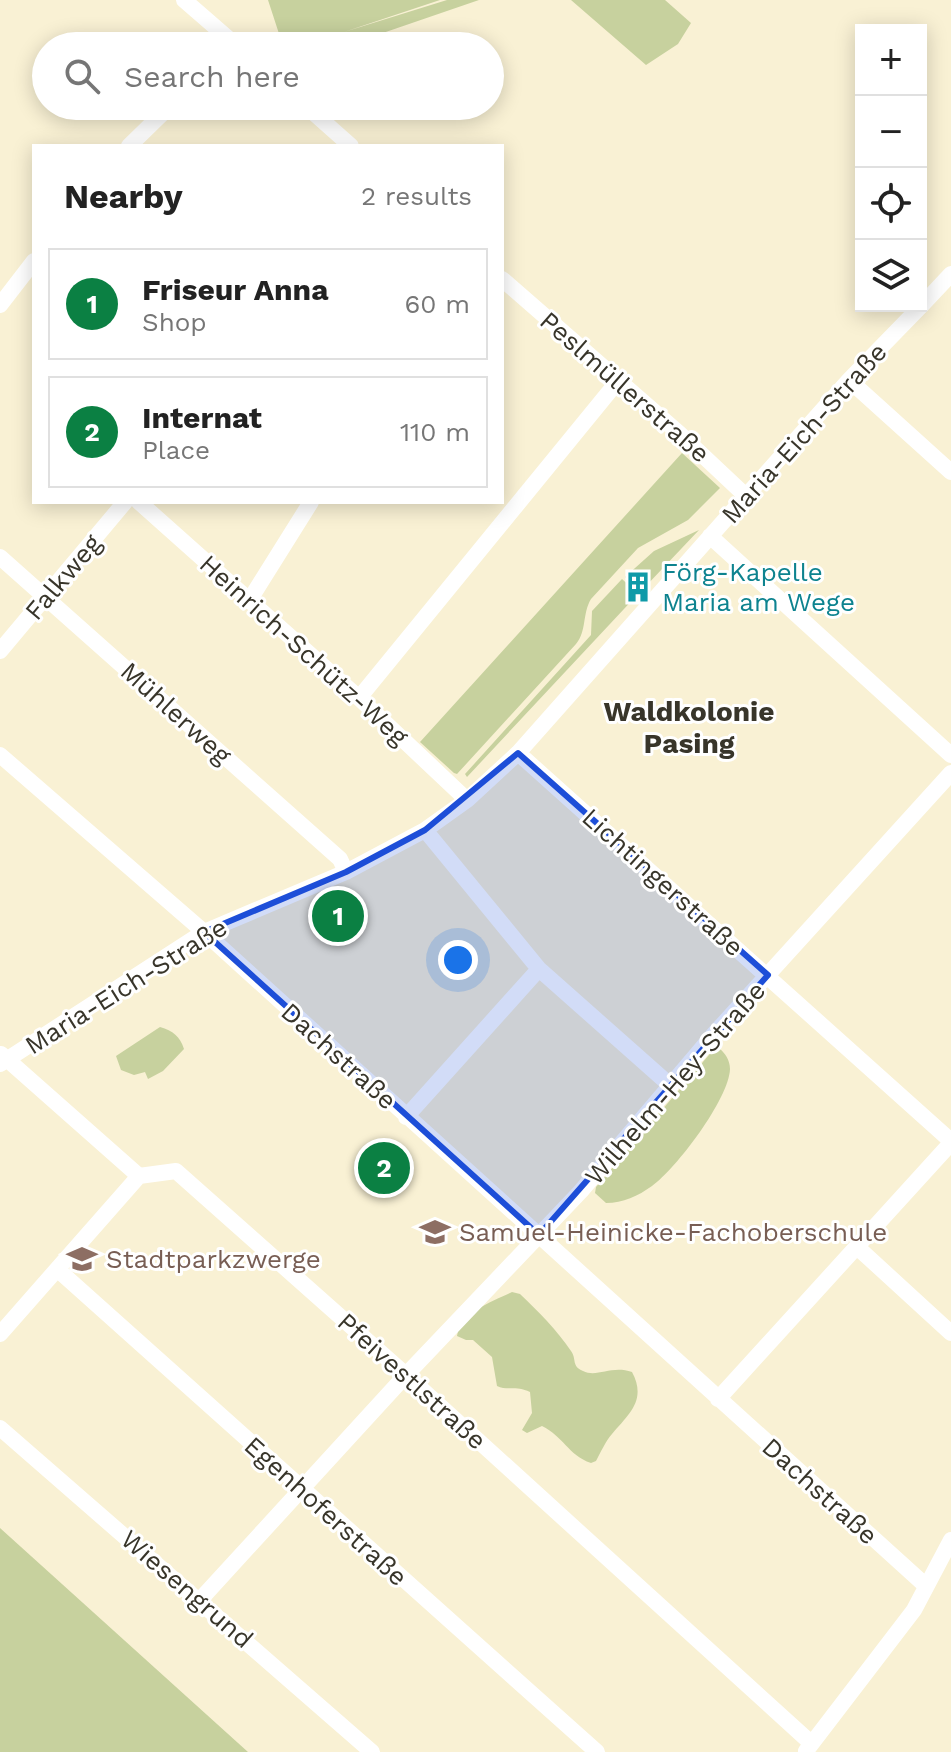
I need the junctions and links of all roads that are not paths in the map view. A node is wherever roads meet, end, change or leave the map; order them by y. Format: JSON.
{"nodes":[{"id":1,"x":184,"y":0,"type":"edge"},
{"id":2,"x":221,"y":32,"type":"edge"},
{"id":3,"x":156,"y":120,"type":"edge"},
{"id":4,"x":321,"y":120,"type":"edge"},
{"id":5,"x":131,"y":144,"type":"edge"},
{"id":6,"x":348,"y":144,"type":"edge"},
{"id":7,"x":32,"y":264,"type":"edge"},
{"id":8,"x":951,"y":274,"type":"edge"},
{"id":9,"x":504,"y":281,"type":"edge"},
{"id":10,"x":927,"y":300,"type":"edge"},
{"id":11,"x":0,"y":305,"type":"edge"},
{"id":12,"x":915,"y":312,"type":"edge"},
{"id":13,"x":849,"y":380,"type":"junction"},
{"id":14,"x":618,"y":381,"type":"junction"},
{"id":15,"x":951,"y":472,"type":"edge"},
{"id":16,"x":747,"y":497,"type":"junction"},
{"id":17,"x":123,"y":504,"type":"edge"},
{"id":18,"x":141,"y":504,"type":"edge"},
{"id":19,"x":310,"y":504,"type":"edge"},
{"id":20,"x":710,"y":536,"type":"junction"},
{"id":21,"x":0,"y":557,"type":"edge"},
{"id":22,"x":46,"y":598,"type":"junction"},
{"id":23,"x":249,"y":601,"type":"junction"},
{"id":24,"x":0,"y":651,"type":"edge"},
{"id":25,"x":359,"y":698,"type":"junction"},
{"id":26,"x":518,"y":753,"type":"junction"},
{"id":27,"x":0,"y":755,"type":"edge"},
{"id":28,"x":951,"y":755,"type":"edge"},
{"id":29,"x":951,"y":773,"type":"edge"},
{"id":30,"x":467,"y":800,"type":"junction"},
{"id":31,"x":425,"y":830,"type":"junction"},
{"id":32,"x":346,"y":872,"type":"junction"},
{"id":33,"x":204,"y":932,"type":"junction"},
{"id":34,"x":539,"y":969,"type":"junction"},
{"id":35,"x":768,"y":975,"type":"junction"},
{"id":36,"x":3,"y":1059,"type":"edge"},
{"id":37,"x":671,"y":1086,"type":"junction"},
{"id":38,"x":406,"y":1117,"type":"junction"},
{"id":39,"x":951,"y":1142,"type":"edge"},
{"id":40,"x":139,"y":1176,"type":"junction"},
{"id":41,"x":539,"y":1235,"type":"junction"},
{"id":42,"x":857,"y":1247,"type":"junction"},
{"id":43,"x":57,"y":1269,"type":"junction"},
{"id":44,"x":951,"y":1333,"type":"edge"},
{"id":45,"x":0,"y":1334,"type":"edge"},
{"id":46,"x":406,"y":1375,"type":"junction"},
{"id":47,"x":718,"y":1399,"type":"junction"},
{"id":48,"x":0,"y":1428,"type":"edge"},
{"id":49,"x":301,"y":1489,"type":"junction"},
{"id":50,"x":951,"y":1540,"type":"edge"},
{"id":51,"x":925,"y":1585,"type":"junction"},
{"id":52,"x":199,"y":1601,"type":"junction"},
{"id":53,"x":808,"y":1748,"type":"edge"},
{"id":54,"x":372,"y":1752,"type":"edge"},
{"id":55,"x":597,"y":1752,"type":"edge"}],
"edges":[{"from":1,"to":2,"type":"street"},
{"from":3,"to":5,"type":"street"},
{"from":4,"to":6,"type":"street"},
{"from":7,"to":11,"type":"street"},
{"from":8,"to":10,"type":"street","name":"Maria-Eich-Straße"},
{"from":9,"to":14,"type":"street","name":"Peslmüllerstraße"},
{"from":12,"to":13,"type":"street","name":"Maria-Eich-Straße"},
{"from":13,"to":15,"type":"street"},
{"from":13,"to":16,"type":"street","name":"Maria-Eich-Straße"},
{"from":14,"to":16,"type":"street","name":"Peslmüllerstraße"},
{"from":14,"to":25,"type":"street"},
{"from":16,"to":20,"type":"street","name":"Maria-Eich-Straße"},
{"from":17,"to":22,"type":"street","name":"Falkweg"},
{"from":18,"to":23,"type":"street","name":"Heinrich-Schütz-Weg"},
{"from":19,"to":23,"type":"street"},
{"from":20,"to":26,"type":"street","name":"Maria-Eich-Straße"},
{"from":20,"to":28,"type":"street"},
{"from":21,"to":22,"type":"street","name":"Mühlerweg"},
{"from":22,"to":24,"type":"street","name":"Falkweg"},
{"from":22,"to":32,"type":"street","name":"Mühlerweg"},
{"from":23,"to":25,"type":"street","name":"Heinrich-Schütz-Weg"},
{"from":25,"to":30,"type":"street","name":"Heinrich-Schütz-Weg"},
{"from":26,"to":30,"type":"street","name":"Maria-Eich-Straße"},
{"from":26,"to":35,"type":"street","name":"Lichtingerstraße"},
{"from":27,"to":33,"type":"street","name":"Dachstraße"},
{"from":29,"to":35,"type":"street","name":"Wilhelm-Hey-Straße"},
{"from":30,"to":31,"type":"street","name":"Maria-Eich-Straße"},
{"from":31,"to":32,"type":"street","name":"Maria-Eich-Straße"},
{"from":31,"to":34,"type":"street"},
{"from":32,"to":33,"type":"street","name":"Maria-Eich-Straße"},
{"from":33,"to":36,"type":"street","name":"Maria-Eich-Straße"},
{"from":33,"to":38,"type":"street","name":"Dachstraße"},
{"from":34,"to":37,"type":"street"},
{"from":34,"to":38,"type":"street"},
{"from":35,"to":37,"type":"street","name":"Wilhelm-Hey-Straße"},
{"from":35,"to":39,"type":"street","name":"Lichtingerstraße"},
{"from":36,"to":40,"type":"street"},
{"from":37,"to":41,"type":"street","name":"Wilhelm-Hey-Straße"},
{"from":38,"to":41,"type":"street","name":"Dachstraße"},
{"from":39,"to":42,"type":"street"},
{"from":40,"to":43,"type":"street"},
{"from":40,"to":46,"type":"street","name":"Pfeivestlstraße"},
{"from":41,"to":46,"type":"street","name":"Wilhelm-Hey-Straße"},
{"from":41,"to":47,"type":"street","name":"Dachstraße"},
{"from":42,"to":44,"type":"street"},
{"from":42,"to":47,"type":"street"},
{"from":43,"to":45,"type":"street"},
{"from":43,"to":49,"type":"street","name":"Egenhoferstraße"},
{"from":46,"to":49,"type":"street","name":"Wilhelm-Hey-Straße"},
{"from":46,"to":53,"type":"street","name":"Pfeivestlstraße"},
{"from":47,"to":51,"type":"street","name":"Dachstraße"},
{"from":48,"to":52,"type":"street","name":"Wiesengrund"},
{"from":49,"to":52,"type":"street","name":"Wilhelm-Hey-Straße"},
{"from":49,"to":55,"type":"street","name":"Egenhoferstraße"},
{"from":50,"to":51,"type":"street"},
{"from":51,"to":53,"type":"street"},
{"from":52,"to":54,"type":"street","name":"Wiesengrund"}]}
